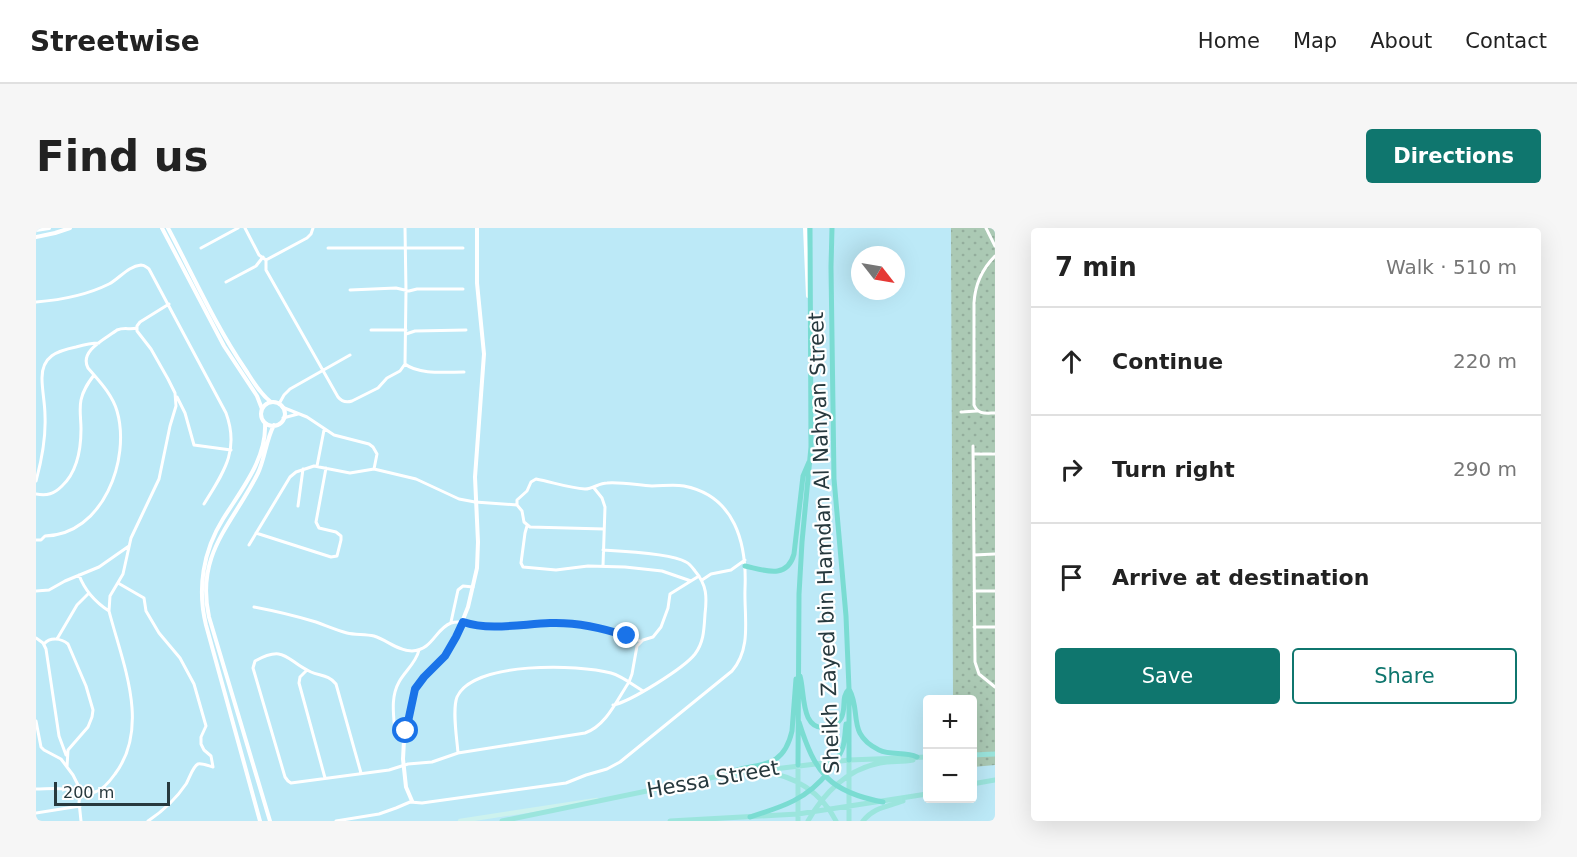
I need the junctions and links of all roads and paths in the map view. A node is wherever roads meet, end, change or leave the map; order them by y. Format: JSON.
{"nodes":[{"id":1,"x":49,"y":228,"type":"edge"},
{"id":2,"x":70,"y":228,"type":"edge"},
{"id":3,"x":162,"y":228,"type":"edge"},
{"id":4,"x":168,"y":228,"type":"edge"},
{"id":5,"x":238,"y":228,"type":"edge"},
{"id":6,"x":245,"y":228,"type":"edge"},
{"id":7,"x":313,"y":228,"type":"edge"},
{"id":8,"x":405,"y":228,"type":"edge"},
{"id":9,"x":477,"y":228,"type":"edge"},
{"id":10,"x":805,"y":228,"type":"edge"},
{"id":11,"x":810,"y":228,"type":"edge"},
{"id":12,"x":832,"y":228,"type":"edge"},
{"id":13,"x":986,"y":228,"type":"edge"},
{"id":14,"x":36,"y":230,"type":"edge"},
{"id":15,"x":36,"y":237,"type":"edge"},
{"id":16,"x":995,"y":246,"type":"edge"},
{"id":17,"x":201,"y":248,"type":"dead end"},
{"id":18,"x":328,"y":248,"type":"dead end"},
{"id":19,"x":463,"y":248,"type":"dead end"},
{"id":20,"x":406,"y":249,"type":"junction"},
{"id":21,"x":995,"y":255,"type":"edge"},
{"id":22,"x":265,"y":259,"type":"junction"},
{"id":23,"x":226,"y":282,"type":"dead end"},
{"id":24,"x":463,"y":289,"type":"dead end"},
{"id":25,"x":350,"y":290,"type":"dead end"},
{"id":26,"x":406,"y":291,"type":"junction"},
{"id":27,"x":36,"y":302,"type":"edge"},
{"id":28,"x":169,"y":304,"type":"junction"},
{"id":29,"x":136,"y":328,"type":"junction"},
{"id":30,"x":371,"y":330,"type":"dead end"},
{"id":31,"x":466,"y":330,"type":"dead end"},
{"id":32,"x":406,"y":332,"type":"junction"},
{"id":33,"x":100,"y":343,"type":"junction"},
{"id":34,"x":350,"y":355,"type":"dead end"},
{"id":35,"x":405,"y":364,"type":"junction"},
{"id":36,"x":811,"y":367,"type":"junction"},
{"id":37,"x":323,"y":370,"type":"junction"},
{"id":38,"x":464,"y":372,"type":"dead end"},
{"id":39,"x":94,"y":375,"type":"junction"},
{"id":40,"x":175,"y":393,"type":"junction"},
{"id":41,"x":271,"y":402,"type":"junction"},
{"id":42,"x":281,"y":405,"type":"junction"},
{"id":43,"x":262,"y":409,"type":"junction"},
{"id":44,"x":978,"y":411,"type":"junction"},
{"id":45,"x":961,"y":412,"type":"dead end"},
{"id":46,"x":995,"y":413,"type":"edge"},
{"id":47,"x":300,"y":414,"type":"junction"},
{"id":48,"x":283,"y":418,"type":"junction"},
{"id":49,"x":265,"y":423,"type":"junction"},
{"id":50,"x":274,"y":425,"type":"junction"},
{"id":51,"x":324,"y":429,"type":"junction"},
{"id":52,"x":973,"y":446,"type":"dead end"},
{"id":53,"x":231,"y":450,"type":"junction"},
{"id":54,"x":973,"y":454,"type":"junction"},
{"id":55,"x":995,"y":454,"type":"edge"},
{"id":56,"x":810,"y":461,"type":"junction"},
{"id":57,"x":317,"y":466,"type":"junction"},
{"id":58,"x":326,"y":468,"type":"junction"},
{"id":59,"x":303,"y":469,"type":"junction"},
{"id":60,"x":374,"y":469,"type":"junction"},
{"id":61,"x":36,"y":481,"type":"edge"},
{"id":62,"x":593,"y":487,"type":"junction"},
{"id":63,"x":36,"y":494,"type":"edge"},
{"id":64,"x":476,"y":502,"type":"junction"},
{"id":65,"x":204,"y":504,"type":"dead end"},
{"id":66,"x":517,"y":505,"type":"junction"},
{"id":67,"x":298,"y":506,"type":"dead end"},
{"id":68,"x":527,"y":526,"type":"junction"},
{"id":69,"x":604,"y":529,"type":"junction"},
{"id":70,"x":256,"y":533,"type":"junction"},
{"id":71,"x":36,"y":540,"type":"edge"},
{"id":72,"x":249,"y":545,"type":"dead end"},
{"id":73,"x":129,"y":546,"type":"junction"},
{"id":74,"x":603,"y":550,"type":"junction"},
{"id":75,"x":995,"y":554,"type":"edge"},
{"id":76,"x":974,"y":555,"type":"junction"},
{"id":77,"x":745,"y":563,"type":"junction"},
{"id":78,"x":603,"y":566,"type":"junction"},
{"id":79,"x":79,"y":575,"type":"junction"},
{"id":80,"x":699,"y":576,"type":"junction"},
{"id":81,"x":702,"y":580,"type":"junction"},
{"id":82,"x":691,"y":581,"type":"junction"},
{"id":83,"x":118,"y":583,"type":"junction"},
{"id":84,"x":473,"y":587,"type":"junction"},
{"id":85,"x":36,"y":591,"type":"edge"},
{"id":86,"x":974,"y":591,"type":"junction"},
{"id":87,"x":995,"y":591,"type":"edge"},
{"id":88,"x":89,"y":594,"type":"junction"},
{"id":89,"x":254,"y":607,"type":"dead end"},
{"id":90,"x":109,"y":611,"type":"junction"},
{"id":91,"x":463,"y":622,"type":"junction"},
{"id":92,"x":451,"y":623,"type":"junction"},
{"id":93,"x":974,"y":627,"type":"junction"},
{"id":94,"x":995,"y":627,"type":"edge"},
{"id":95,"x":36,"y":638,"type":"edge"},
{"id":96,"x":57,"y":639,"type":"junction"},
{"id":97,"x":640,"y":642,"type":"junction"},
{"id":98,"x":44,"y":645,"type":"junction"},
{"id":99,"x":419,"y":650,"type":"junction"},
{"id":100,"x":307,"y":670,"type":"junction"},
{"id":101,"x":799,"y":672,"type":"junction"},
{"id":102,"x":629,"y":682,"type":"junction"},
{"id":103,"x":995,"y":687,"type":"edge"},
{"id":104,"x":849,"y":689,"type":"junction"},
{"id":105,"x":643,"y":691,"type":"junction"},
{"id":106,"x":613,"y":705,"type":"junction"},
{"id":107,"x":849,"y":709,"type":"junction"},
{"id":108,"x":797,"y":715,"type":"junction"},
{"id":109,"x":36,"y":721,"type":"edge"},
{"id":110,"x":395,"y":734,"type":"dead end"},
{"id":111,"x":458,"y":753,"type":"junction"},
{"id":112,"x":995,"y":754,"type":"edge"},
{"id":113,"x":977,"y":755,"type":"edge"},
{"id":114,"x":67,"y":756,"type":"junction"},
{"id":115,"x":917,"y":757,"type":"junction"},
{"id":116,"x":923,"y":757,"type":"edge"},
{"id":117,"x":849,"y":760,"type":"junction"},
{"id":118,"x":836,"y":761,"type":"junction"},
{"id":119,"x":815,"y":763,"type":"junction"},
{"id":120,"x":404,"y":765,"type":"junction"},
{"id":121,"x":798,"y":765,"type":"junction"},
{"id":122,"x":67,"y":767,"type":"junction"},
{"id":123,"x":753,"y":771,"type":"junction"},
{"id":124,"x":361,"y":773,"type":"junction"},
{"id":125,"x":724,"y":775,"type":"junction"},
{"id":126,"x":849,"y":775,"type":"junction"},
{"id":127,"x":825,"y":776,"type":"junction"},
{"id":128,"x":325,"y":778,"type":"junction"},
{"id":129,"x":995,"y":780,"type":"edge"},
{"id":130,"x":799,"y":783,"type":"junction"},
{"id":131,"x":977,"y":783,"type":"edge"},
{"id":132,"x":836,"y":784,"type":"junction"},
{"id":133,"x":36,"y":789,"type":"edge"},
{"id":134,"x":811,"y":790,"type":"junction"},
{"id":135,"x":81,"y":793,"type":"junction"},
{"id":136,"x":849,"y":793,"type":"junction"},
{"id":137,"x":923,"y":795,"type":"edge"},
{"id":138,"x":909,"y":798,"type":"junction"},
{"id":139,"x":799,"y":799,"type":"junction"},
{"id":140,"x":262,"y":800,"type":"junction"},
{"id":141,"x":603,"y":800,"type":"junction"},
{"id":142,"x":821,"y":800,"type":"junction"},
{"id":143,"x":256,"y":801,"type":"junction"},
{"id":144,"x":412,"y":801,"type":"junction"},
{"id":145,"x":883,"y":801,"type":"junction"},
{"id":146,"x":80,"y":806,"type":"junction"},
{"id":147,"x":849,"y":806,"type":"junction"},
{"id":148,"x":829,"y":809,"type":"junction"},
{"id":149,"x":813,"y":812,"type":"junction"},
{"id":150,"x":36,"y":813,"type":"edge"},
{"id":151,"x":798,"y":814,"type":"junction"},
{"id":152,"x":750,"y":817,"type":"junction"},
{"id":153,"x":81,"y":821,"type":"edge"},
{"id":154,"x":148,"y":821,"type":"edge"},
{"id":155,"x":261,"y":821,"type":"edge"},
{"id":156,"x":268,"y":821,"type":"edge"},
{"id":157,"x":336,"y":821,"type":"edge"},
{"id":158,"x":460,"y":821,"type":"edge"},
{"id":159,"x":502,"y":821,"type":"edge"},
{"id":160,"x":670,"y":821,"type":"edge"},
{"id":161,"x":757,"y":821,"type":"edge"},
{"id":162,"x":798,"y":821,"type":"edge"},
{"id":163,"x":808,"y":821,"type":"edge"},
{"id":164,"x":836,"y":821,"type":"edge"},
{"id":165,"x":849,"y":821,"type":"edge"},
{"id":166,"x":863,"y":821,"type":"edge"}],
"edges":[{"from":1,"to":14,"type":"street"},
{"from":2,"to":15,"type":"street"},
{"from":3,"to":43,"type":"street"},
{"from":4,"to":41,"type":"street"},
{"from":5,"to":17,"type":"street"},
{"from":6,"to":22,"type":"street"},
{"from":7,"to":22,"type":"street"},
{"from":8,"to":20,"type":"street"},
{"from":9,"to":64,"type":"street"},
{"from":10,"to":36,"type":"street"},
{"from":11,"to":36,"type":"highway","name":"Sheikh Zayed bin Hamdan Al Nahyan Street"},
{"from":12,"to":104,"type":"highway","name":"Sheikh Zayed bin Hamdan Al Nahyan Street"},
{"from":13,"to":16,"type":"street"},
{"from":18,"to":20,"type":"street"},
{"from":19,"to":20,"type":"street"},
{"from":20,"to":26,"type":"street"},
{"from":21,"to":44,"type":"street"},
{"from":22,"to":23,"type":"street"},
{"from":22,"to":37,"type":"street"},
{"from":24,"to":26,"type":"street"},
{"from":25,"to":26,"type":"street"},
{"from":26,"to":32,"type":"street"},
{"from":27,"to":28,"type":"street"},
{"from":28,"to":29,"type":"street"},
{"from":28,"to":53,"type":"street"},
{"from":29,"to":33,"type":"street"},
{"from":29,"to":40,"type":"street"},
{"from":30,"to":32,"type":"street"},
{"from":31,"to":32,"type":"street"},
{"from":32,"to":35,"type":"street"},
{"from":33,"to":39,"type":"street"},
{"from":33,"to":61,"type":"street"},
{"from":34,"to":37,"type":"street"},
{"from":35,"to":37,"type":"street"},
{"from":35,"to":38,"type":"street"},
{"from":36,"to":56,"type":"highway","name":"Sheikh Zayed bin Hamdan Al Nahyan Street"},
{"from":37,"to":42,"type":"street"},
{"from":39,"to":63,"type":"street"},
{"from":39,"to":71,"type":"street"},
{"from":40,"to":53,"type":"street"},
{"from":40,"to":73,"type":"street"},
{"from":41,"to":42,"type":"street"},
{"from":41,"to":43,"type":"street"},
{"from":42,"to":47,"type":"street"},
{"from":42,"to":48,"type":"street"},
{"from":43,"to":49,"type":"street"},
{"from":44,"to":45,"type":"street"},
{"from":44,"to":46,"type":"street"},
{"from":47,"to":48,"type":"street"},
{"from":47,"to":51,"type":"street"},
{"from":48,"to":50,"type":"street"},
{"from":49,"to":50,"type":"street"},
{"from":49,"to":143,"type":"street"},
{"from":50,"to":140,"type":"street"},
{"from":51,"to":57,"type":"street"},
{"from":51,"to":60,"type":"street"},
{"from":52,"to":54,"type":"street"},
{"from":53,"to":65,"type":"street"},
{"from":54,"to":55,"type":"street"},
{"from":54,"to":76,"type":"street"},
{"from":56,"to":77,"type":"highway"},
{"from":56,"to":101,"type":"highway","name":"Sheikh Zayed bin Hamdan Al Nahyan Street"},
{"from":57,"to":58,"type":"street"},
{"from":57,"to":59,"type":"street"},
{"from":58,"to":60,"type":"street"},
{"from":58,"to":70,"type":"street"},
{"from":59,"to":67,"type":"street"},
{"from":59,"to":70,"type":"street"},
{"from":60,"to":64,"type":"street"},
{"from":62,"to":66,"type":"street"},
{"from":62,"to":69,"type":"street"},
{"from":62,"to":77,"type":"street"},
{"from":64,"to":66,"type":"street"},
{"from":64,"to":84,"type":"street"},
{"from":66,"to":68,"type":"street"},
{"from":68,"to":69,"type":"street"},
{"from":68,"to":78,"type":"street"},
{"from":69,"to":74,"type":"street"},
{"from":70,"to":72,"type":"street"},
{"from":73,"to":79,"type":"street"},
{"from":73,"to":83,"type":"street"},
{"from":74,"to":78,"type":"street"},
{"from":74,"to":80,"type":"street"},
{"from":75,"to":76,"type":"street"},
{"from":76,"to":86,"type":"street"},
{"from":77,"to":81,"type":"street"},
{"from":77,"to":144,"type":"street"},
{"from":78,"to":82,"type":"street"},
{"from":79,"to":85,"type":"street"},
{"from":79,"to":88,"type":"street"},
{"from":80,"to":81,"type":"street"},
{"from":80,"to":82,"type":"street"},
{"from":81,"to":105,"type":"street"},
{"from":82,"to":97,"type":"street"},
{"from":83,"to":90,"type":"street"},
{"from":83,"to":154,"type":"street"},
{"from":84,"to":91,"type":"street"},
{"from":84,"to":92,"type":"street"},
{"from":86,"to":87,"type":"street"},
{"from":86,"to":93,"type":"street"},
{"from":88,"to":90,"type":"street"},
{"from":88,"to":96,"type":"street"},
{"from":89,"to":99,"type":"street"},
{"from":90,"to":135,"type":"street"},
{"from":91,"to":92,"type":"street"},
{"from":91,"to":97,"type":"street"},
{"from":91,"to":120,"type":"street"},
{"from":92,"to":99,"type":"street"},
{"from":93,"to":94,"type":"street"},
{"from":93,"to":103,"type":"street"},
{"from":95,"to":98,"type":"street"},
{"from":96,"to":98,"type":"street"},
{"from":96,"to":114,"type":"street"},
{"from":97,"to":102,"type":"street"},
{"from":98,"to":114,"type":"street"},
{"from":99,"to":110,"type":"street"},
{"from":100,"to":124,"type":"street"},
{"from":100,"to":128,"type":"street"},
{"from":100,"to":128,"type":"street"},
{"from":101,"to":104,"type":"highway"},
{"from":101,"to":108,"type":"highway","name":"Sheikh Zayed bin Hamdan Al Nahyan Street"},
{"from":101,"to":125,"type":"highway"},
{"from":102,"to":105,"type":"street"},
{"from":102,"to":106,"type":"street"},
{"from":102,"to":111,"type":"street"},
{"from":104,"to":107,"type":"highway","name":"Sheikh Zayed bin Hamdan Al Nahyan Street"},
{"from":104,"to":115,"type":"highway"},
{"from":105,"to":106,"type":"street"},
{"from":106,"to":111,"type":"street"},
{"from":107,"to":117,"type":"highway","name":"Sheikh Zayed bin Hamdan Al Nahyan Street"},
{"from":107,"to":118,"type":"highway"},
{"from":108,"to":119,"type":"highway"},
{"from":108,"to":121,"type":"highway","name":"Sheikh Zayed bin Hamdan Al Nahyan Street"},
{"from":109,"to":122,"type":"street"},
{"from":111,"to":120,"type":"street"},
{"from":112,"to":113,"type":"main road"},
{"from":114,"to":122,"type":"street"},
{"from":115,"to":116,"type":"main road","name":"Hessa Street"},
{"from":115,"to":117,"type":"main road","name":"Hessa Street"},
{"from":115,"to":126,"type":"main road"},
{"from":117,"to":118,"type":"main road","name":"Hessa Street"},
{"from":117,"to":126,"type":"main road","name":"Sheikh Zayed bin Hamdan Al Nahyan Street"},
{"from":118,"to":119,"type":"main road","name":"Hessa Street"},
{"from":118,"to":127,"type":"highway"},
{"from":119,"to":121,"type":"main road","name":"Hessa Street"},
{"from":119,"to":127,"type":"highway"},
{"from":120,"to":124,"type":"street"},
{"from":120,"to":144,"type":"street"},
{"from":121,"to":123,"type":"main road","name":"Hessa Street"},
{"from":121,"to":130,"type":"main road","name":"Sheikh Zayed bin Hamdan Al Nahyan Street"},
{"from":122,"to":135,"type":"street"},
{"from":123,"to":125,"type":"main road","name":"Hessa Street"},
{"from":123,"to":130,"type":"main road"},
{"from":124,"to":128,"type":"street"},
{"from":125,"to":141,"type":"main road","name":"Hessa Street"},
{"from":126,"to":132,"type":"main road"},
{"from":126,"to":136,"type":"main road","name":"Sheikh Zayed bin Hamdan Al Nahyan Street"},
{"from":127,"to":132,"type":"highway"},
{"from":127,"to":134,"type":"highway"},
{"from":129,"to":131,"type":"main road"},
{"from":130,"to":134,"type":"main road"},
{"from":130,"to":139,"type":"main road","name":"Sheikh Zayed bin Hamdan Al Nahyan Street"},
{"from":132,"to":136,"type":"highway"},
{"from":132,"to":142,"type":"main road"},
{"from":133,"to":135,"type":"street"},
{"from":134,"to":139,"type":"highway"},
{"from":134,"to":142,"type":"main road"},
{"from":135,"to":146,"type":"street"},
{"from":136,"to":145,"type":"highway"},
{"from":136,"to":147,"type":"main road","name":"Sheikh Zayed bin Hamdan Al Nahyan Street"},
{"from":137,"to":138,"type":"main road","name":"Hessa Street"},
{"from":138,"to":145,"type":"main road","name":"Hessa Street"},
{"from":138,"to":166,"type":"main road"},
{"from":139,"to":151,"type":"main road","name":"Sheikh Zayed bin Hamdan Al Nahyan Street"},
{"from":139,"to":152,"type":"highway"},
{"from":140,"to":143,"type":"street"},
{"from":140,"to":156,"type":"street"},
{"from":141,"to":158,"type":"main road"},
{"from":141,"to":159,"type":"main road","name":"Hessa Street"},
{"from":142,"to":148,"type":"main road"},
{"from":142,"to":149,"type":"main road"},
{"from":143,"to":155,"type":"street"},
{"from":144,"to":157,"type":"street"},
{"from":145,"to":147,"type":"main road","name":"Hessa Street"},
{"from":146,"to":150,"type":"street"},
{"from":146,"to":153,"type":"street"},
{"from":147,"to":148,"type":"main road","name":"Hessa Street"},
{"from":147,"to":165,"type":"main road","name":"Sheikh Zayed bin Hamdan Al Nahyan Street"},
{"from":148,"to":149,"type":"main road","name":"Hessa Street"},
{"from":148,"to":164,"type":"main road"},
{"from":149,"to":151,"type":"main road","name":"Hessa Street"},
{"from":149,"to":163,"type":"main road"},
{"from":151,"to":152,"type":"main road","name":"Hessa Street"},
{"from":151,"to":162,"type":"main road","name":"Sheikh Zayed bin Hamdan Al Nahyan Street"},
{"from":152,"to":160,"type":"main road","name":"Hessa Street"},
{"from":152,"to":161,"type":"main road"}]}
